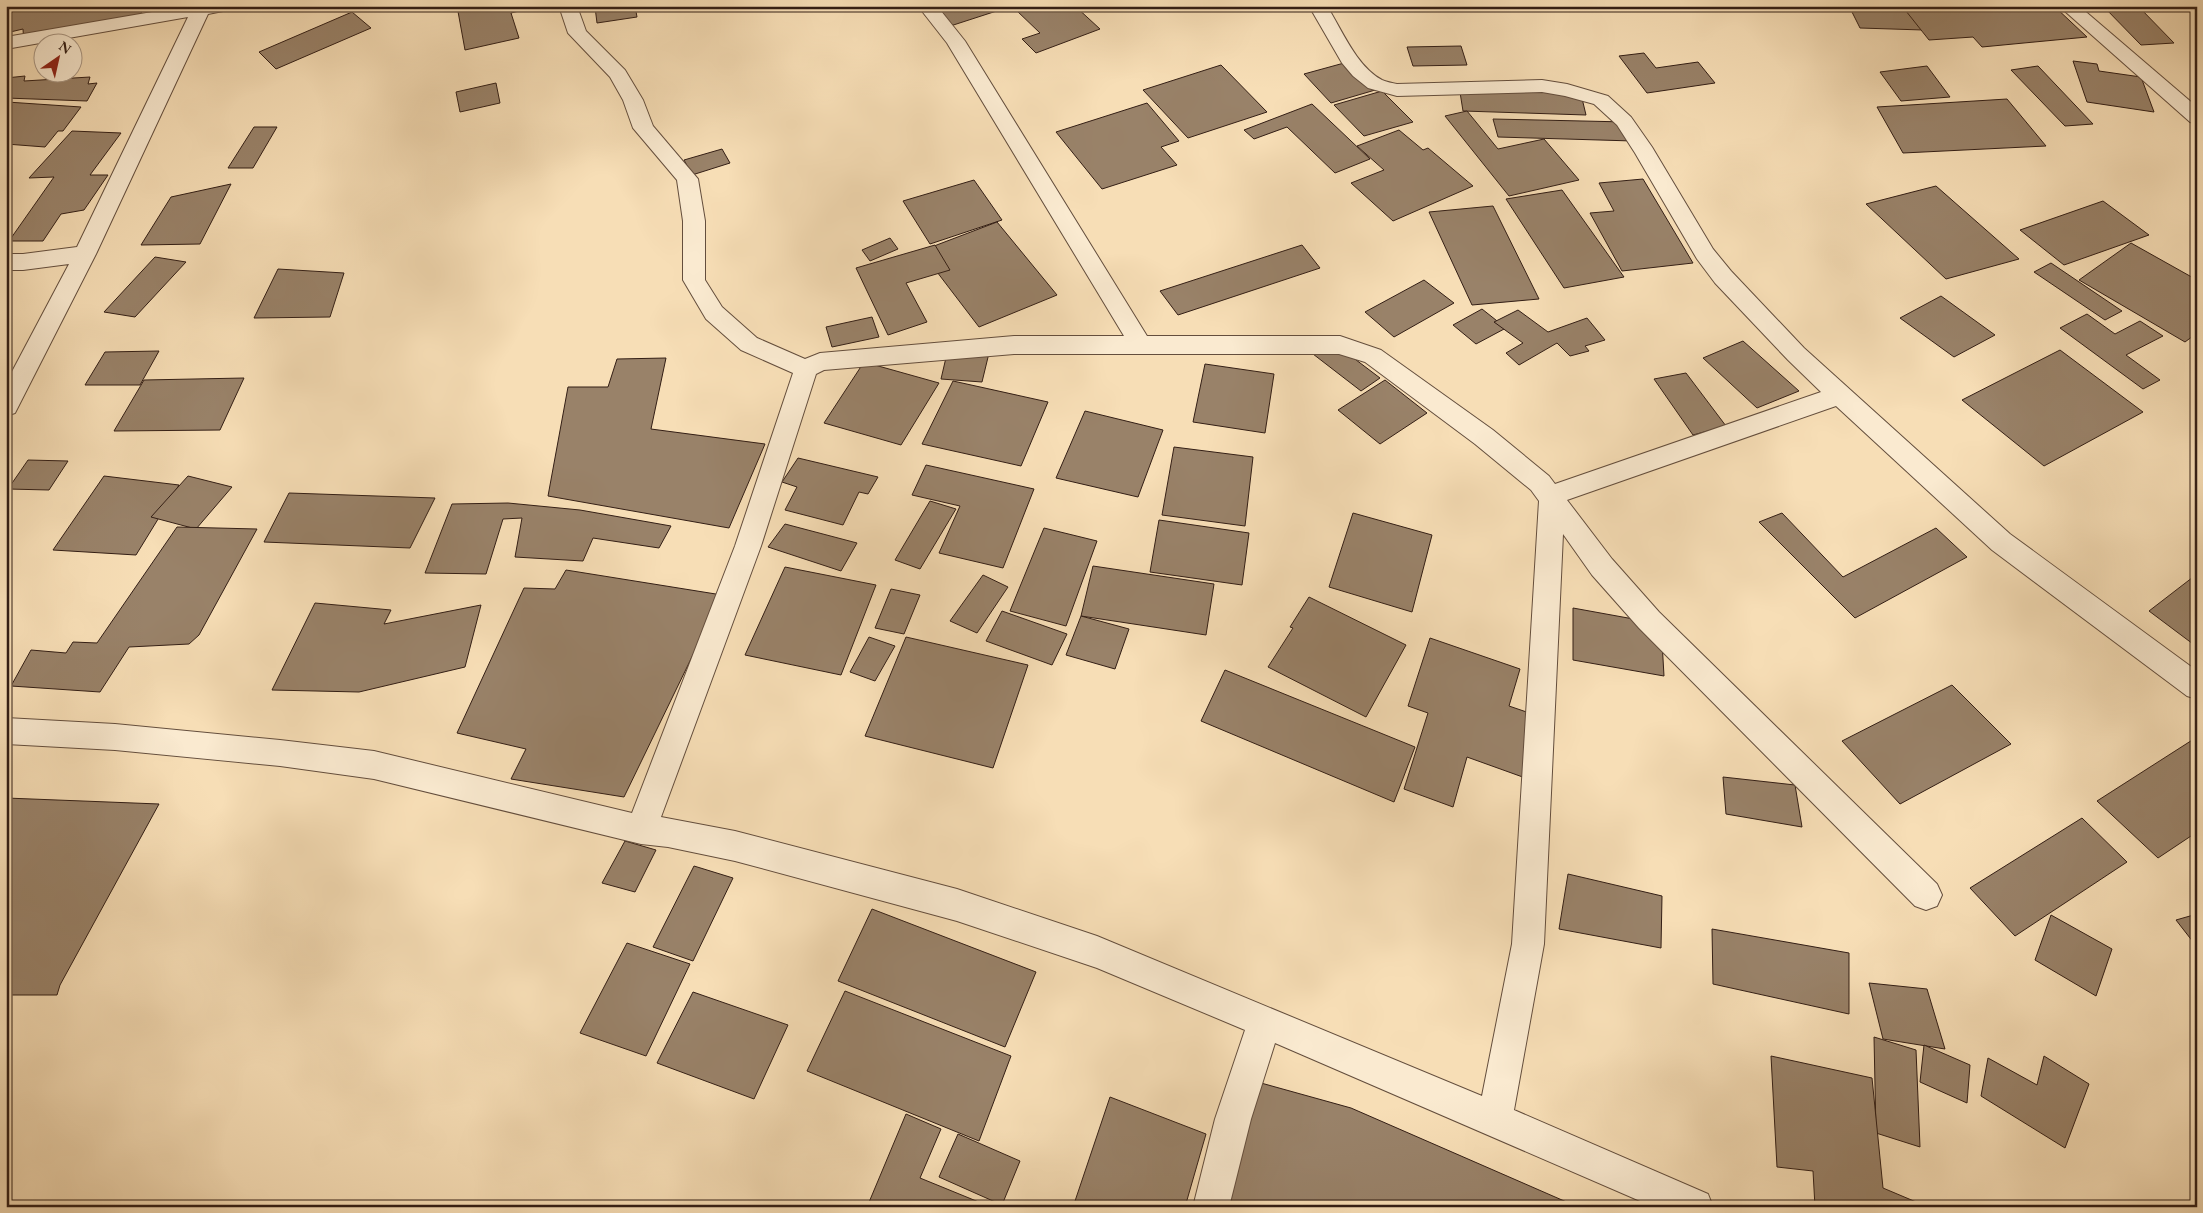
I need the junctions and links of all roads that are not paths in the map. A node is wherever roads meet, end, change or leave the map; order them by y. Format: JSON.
{"nodes":[{"id":1,"x":568,"y":6,"type":"edge"},
{"id":2,"x":928,"y":6,"type":"edge"},
{"id":3,"x":1318,"y":6,"type":"edge"},
{"id":4,"x":2068,"y":6,"type":"edge"},
{"id":5,"x":207,"y":7,"type":"edge"},
{"id":6,"x":6,"y":43,"type":"edge"},
{"id":7,"x":2197,"y":118,"type":"edge"},
{"id":8,"x":85,"y":254,"type":"junction"},
{"id":9,"x":6,"y":262,"type":"edge"},
{"id":10,"x":1140,"y":344,"type":"junction"},
{"id":11,"x":806,"y":369,"type":"junction"},
{"id":12,"x":1840,"y":396,"type":"junction"},
{"id":13,"x":6,"y":407,"type":"edge"},
{"id":14,"x":1552,"y":495,"type":"junction"},
{"id":15,"x":2197,"y":687,"type":"edge"},
{"id":16,"x":6,"y":731,"type":"edge"},
{"id":17,"x":641,"y":830,"type":"junction"},
{"id":18,"x":1926,"y":895,"type":"dead end"},
{"id":19,"x":1266,"y":1022,"type":"junction"},
{"id":20,"x":1495,"y":1120,"type":"junction"},
{"id":21,"x":1210,"y":1207,"type":"edge"},
{"id":22,"x":1695,"y":1207,"type":"edge"}],
"edges":[{"from":1,"to":11,"type":"street"},
{"from":2,"to":10,"type":"street"},
{"from":3,"to":12,"type":"street"},
{"from":4,"to":7,"type":"street"},
{"from":5,"to":6,"type":"street"},
{"from":5,"to":8,"type":"street"},
{"from":8,"to":9,"type":"street"},
{"from":8,"to":13,"type":"street"},
{"from":10,"to":11,"type":"street"},
{"from":10,"to":14,"type":"street"},
{"from":11,"to":17,"type":"street"},
{"from":12,"to":14,"type":"street"},
{"from":12,"to":15,"type":"street"},
{"from":14,"to":18,"type":"street"},
{"from":14,"to":20,"type":"street"},
{"from":16,"to":17,"type":"street"},
{"from":17,"to":19,"type":"street"},
{"from":19,"to":20,"type":"street"},
{"from":19,"to":21,"type":"street"},
{"from":20,"to":22,"type":"street"}]}
